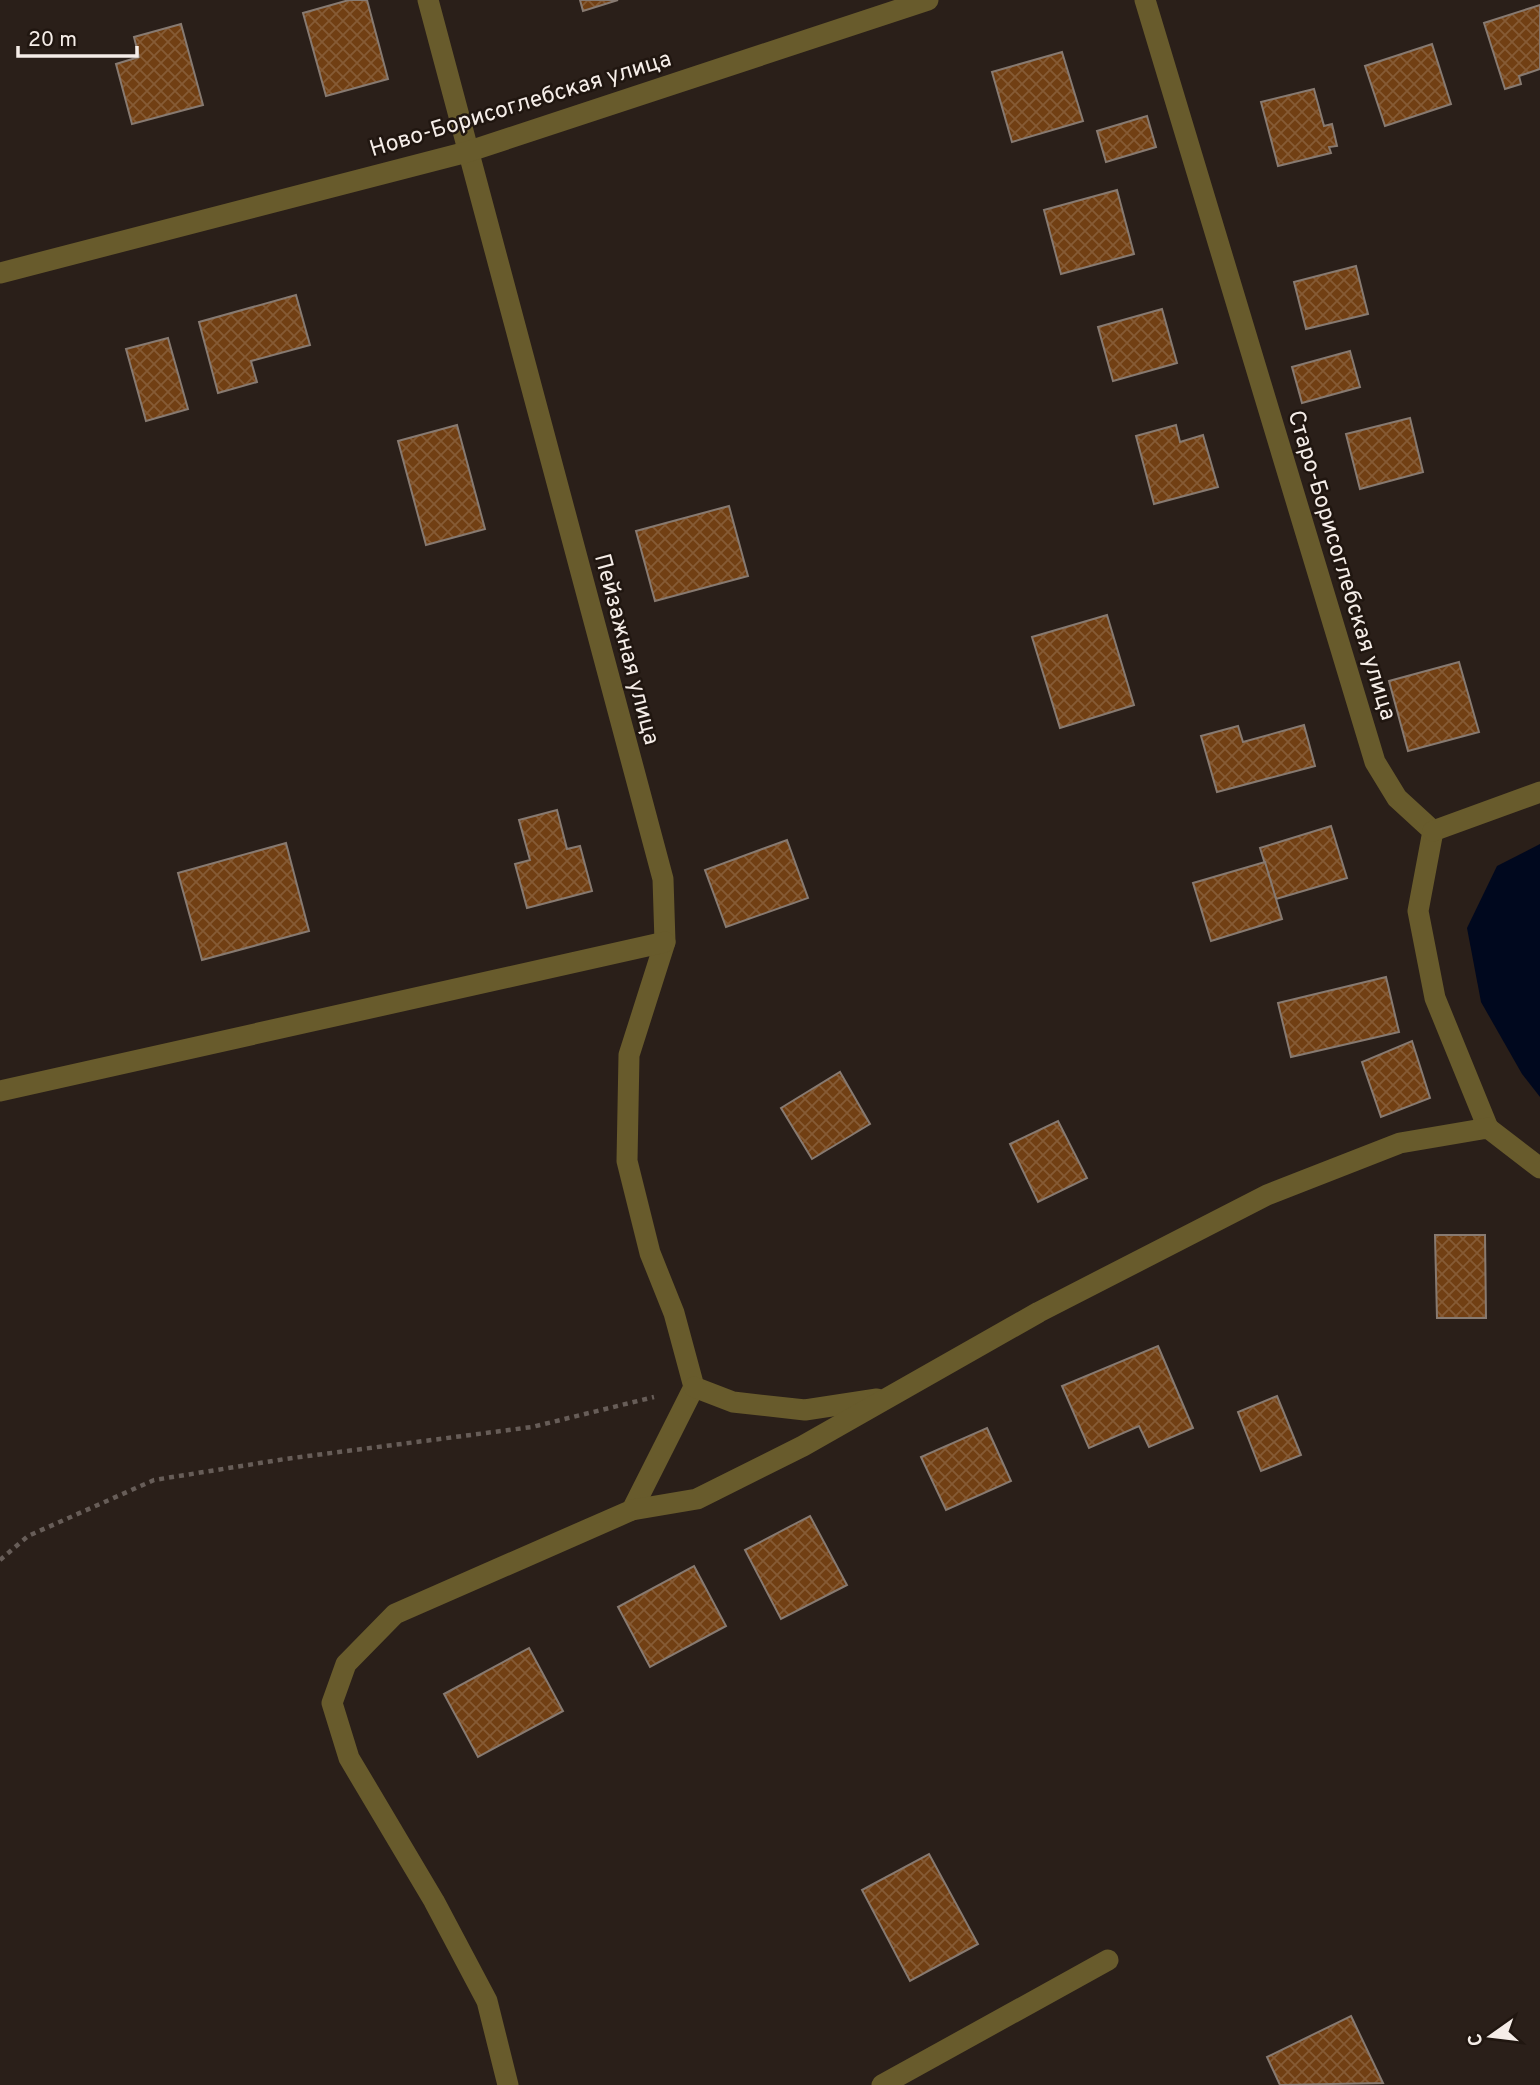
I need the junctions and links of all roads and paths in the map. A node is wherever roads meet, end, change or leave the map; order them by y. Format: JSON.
{"nodes":[{"id":1,"x":428,"y":0,"type":"edge"},
{"id":2,"x":928,"y":0,"type":"edge"},
{"id":3,"x":1145,"y":0,"type":"edge"},
{"id":4,"x":467,"y":152,"type":"junction"},
{"id":5,"x":0,"y":273,"type":"edge"},
{"id":6,"x":1540,"y":792,"type":"edge"},
{"id":7,"x":1433,"y":831,"type":"junction"},
{"id":8,"x":665,"y":942,"type":"junction"},
{"id":9,"x":0,"y":1091,"type":"edge"},
{"id":10,"x":1488,"y":1128,"type":"junction"},
{"id":11,"x":1540,"y":1168,"type":"edge"},
{"id":12,"x":694,"y":1387,"type":"junction"},
{"id":13,"x":890,"y":1398,"type":"junction"},
{"id":14,"x":632,"y":1510,"type":"junction"},
{"id":15,"x":0,"y":1560,"type":"edge"},
{"id":16,"x":1108,"y":1960,"type":"dead end"},
{"id":17,"x":508,"y":2085,"type":"edge"},
{"id":18,"x":882,"y":2085,"type":"edge"}],
"edges":[{"from":1,"to":4,"type":"street","name":"Пейзажная улица"},
{"from":2,"to":4,"type":"street","name":"Ново-Борисоглебская улица"},
{"from":3,"to":7,"type":"street","name":"Старо-Борисоглебская улица"},
{"from":4,"to":5,"type":"street","name":"Ново-Борисоглебская улица"},
{"from":4,"to":8,"type":"street","name":"Пейзажная улица"},
{"from":6,"to":7,"type":"street"},
{"from":7,"to":10,"type":"street"},
{"from":8,"to":9,"type":"street"},
{"from":8,"to":12,"type":"street","name":"Пейзажная улица"},
{"from":10,"to":11,"type":"street"},
{"from":10,"to":13,"type":"street"},
{"from":12,"to":13,"type":"street"},
{"from":12,"to":14,"type":"street"},
{"from":12,"to":15,"type":"path"},
{"from":13,"to":14,"type":"street"},
{"from":14,"to":17,"type":"street"},
{"from":16,"to":18,"type":"street"}]}
